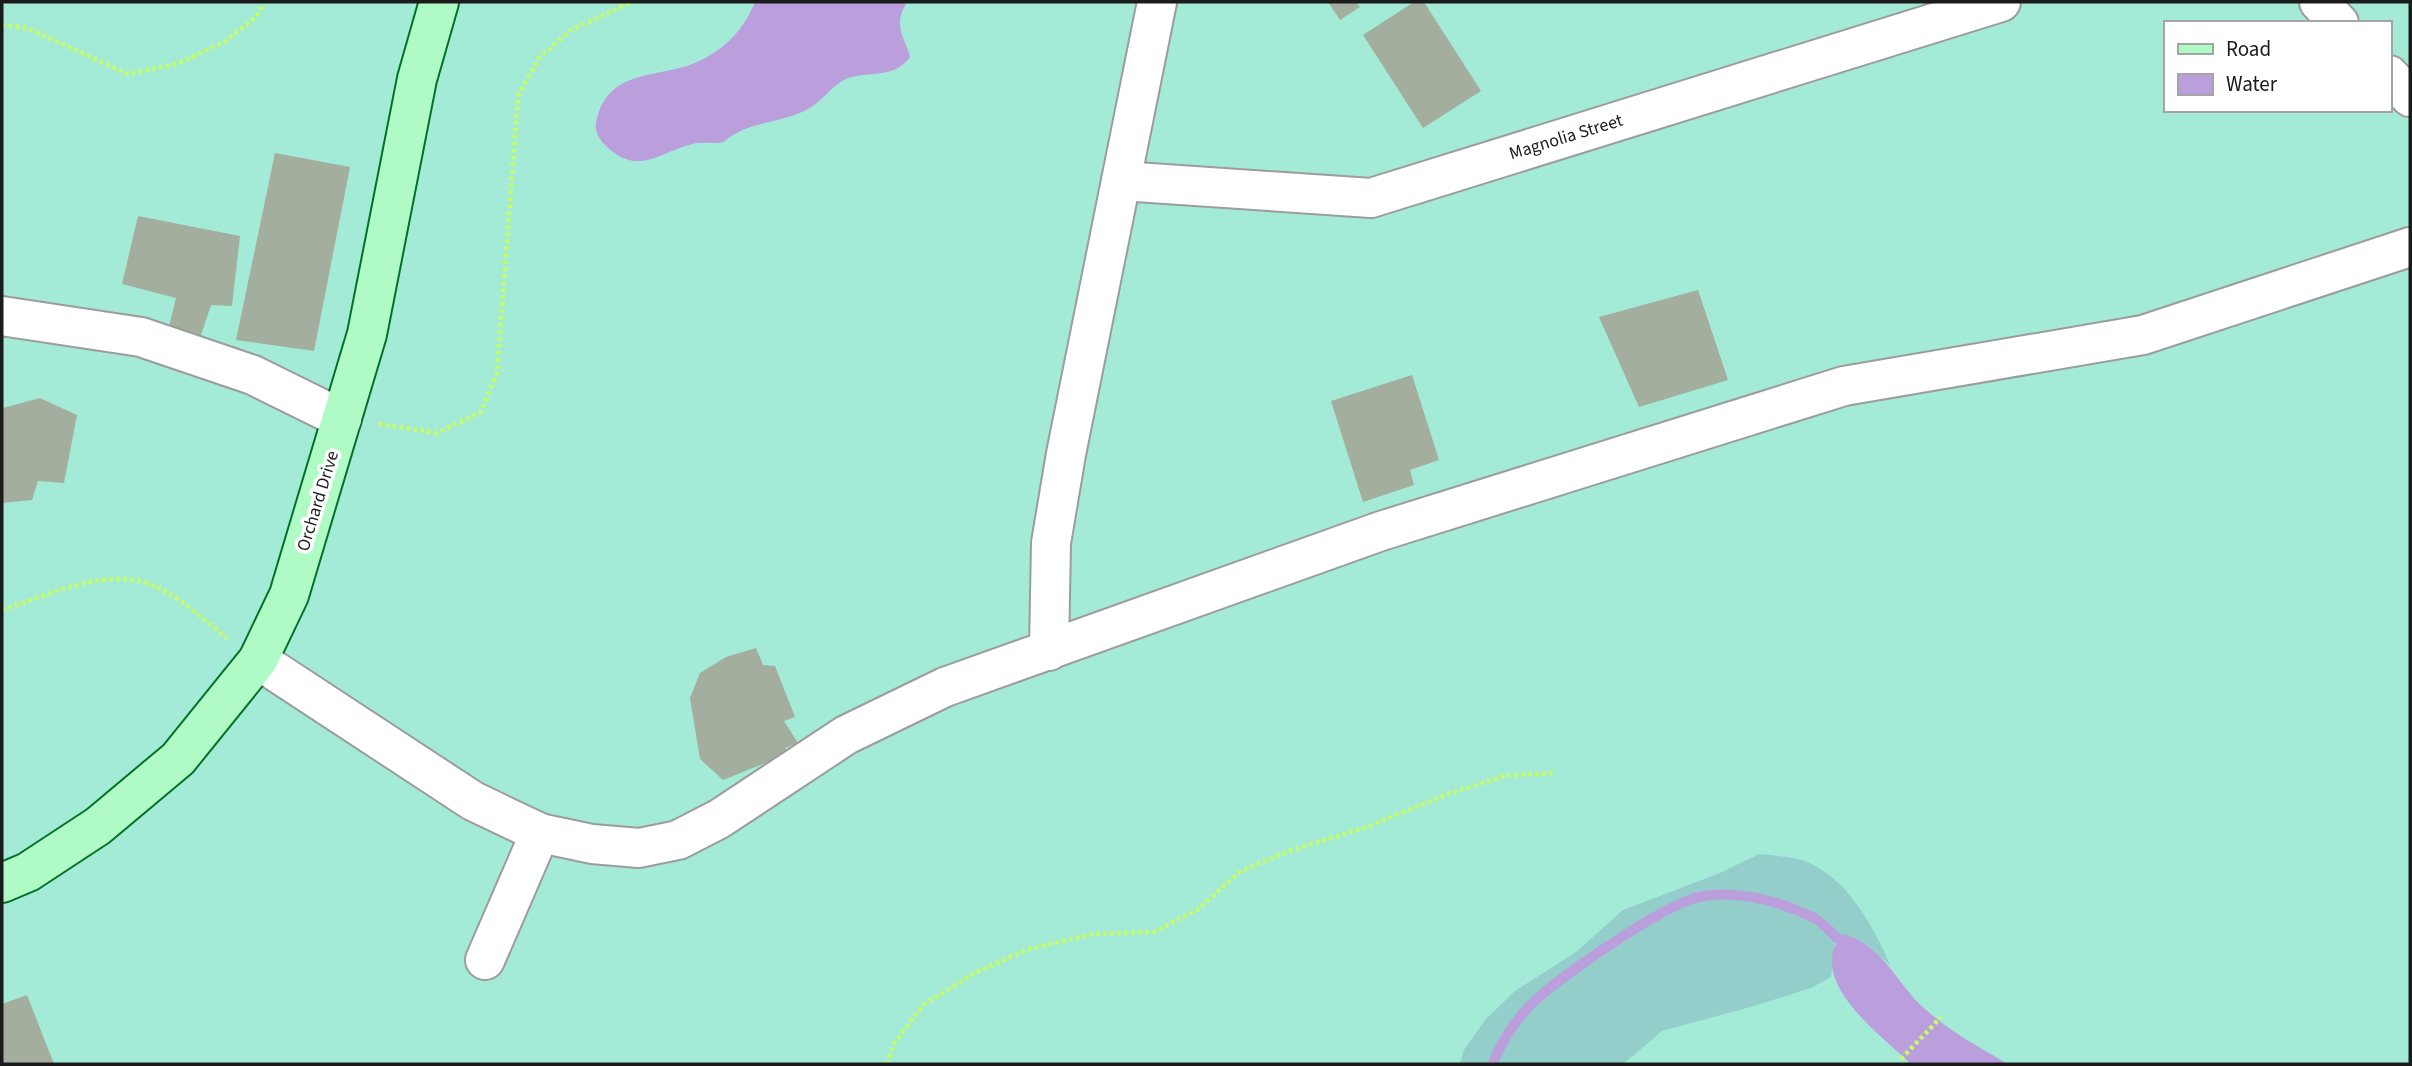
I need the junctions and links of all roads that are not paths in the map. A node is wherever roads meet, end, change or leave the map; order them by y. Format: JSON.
{"nodes":[{"id":1,"x":439,"y":2,"type":"edge"},
{"id":2,"x":1157,"y":2,"type":"edge"},
{"id":3,"x":2001,"y":2,"type":"edge"},
{"id":4,"x":2319,"y":2,"type":"edge"},
{"id":5,"x":2337,"y":21,"type":"edge"},
{"id":6,"x":2391,"y":77,"type":"edge"},
{"id":7,"x":2410,"y":97,"type":"edge"},
{"id":8,"x":1121,"y":181,"type":"junction"},
{"id":9,"x":2410,"y":247,"type":"edge"},
{"id":10,"x":2,"y":316,"type":"edge"},
{"id":11,"x":342,"y":419,"type":"junction"},
{"id":12,"x":1049,"y":651,"type":"junction"},
{"id":13,"x":257,"y":660,"type":"junction"},
{"id":14,"x":540,"y":833,"type":"junction"},
{"id":15,"x":2,"y":883,"type":"edge"},
{"id":16,"x":485,"y":960,"type":"dead end"}],
"edges":[{"from":1,"to":11,"type":"street","name":"Orchard Drive"},
{"from":2,"to":8,"type":"street"},
{"from":3,"to":8,"type":"street","name":"Magnolia Street"},
{"from":4,"to":5,"type":"street"},
{"from":6,"to":7,"type":"street"},
{"from":8,"to":12,"type":"street"},
{"from":9,"to":12,"type":"street"},
{"from":10,"to":11,"type":"street"},
{"from":11,"to":13,"type":"street","name":"Orchard Drive"},
{"from":12,"to":14,"type":"street"},
{"from":13,"to":14,"type":"street"},
{"from":13,"to":15,"type":"street","name":"Orchard Drive"},
{"from":14,"to":16,"type":"street"}]}
